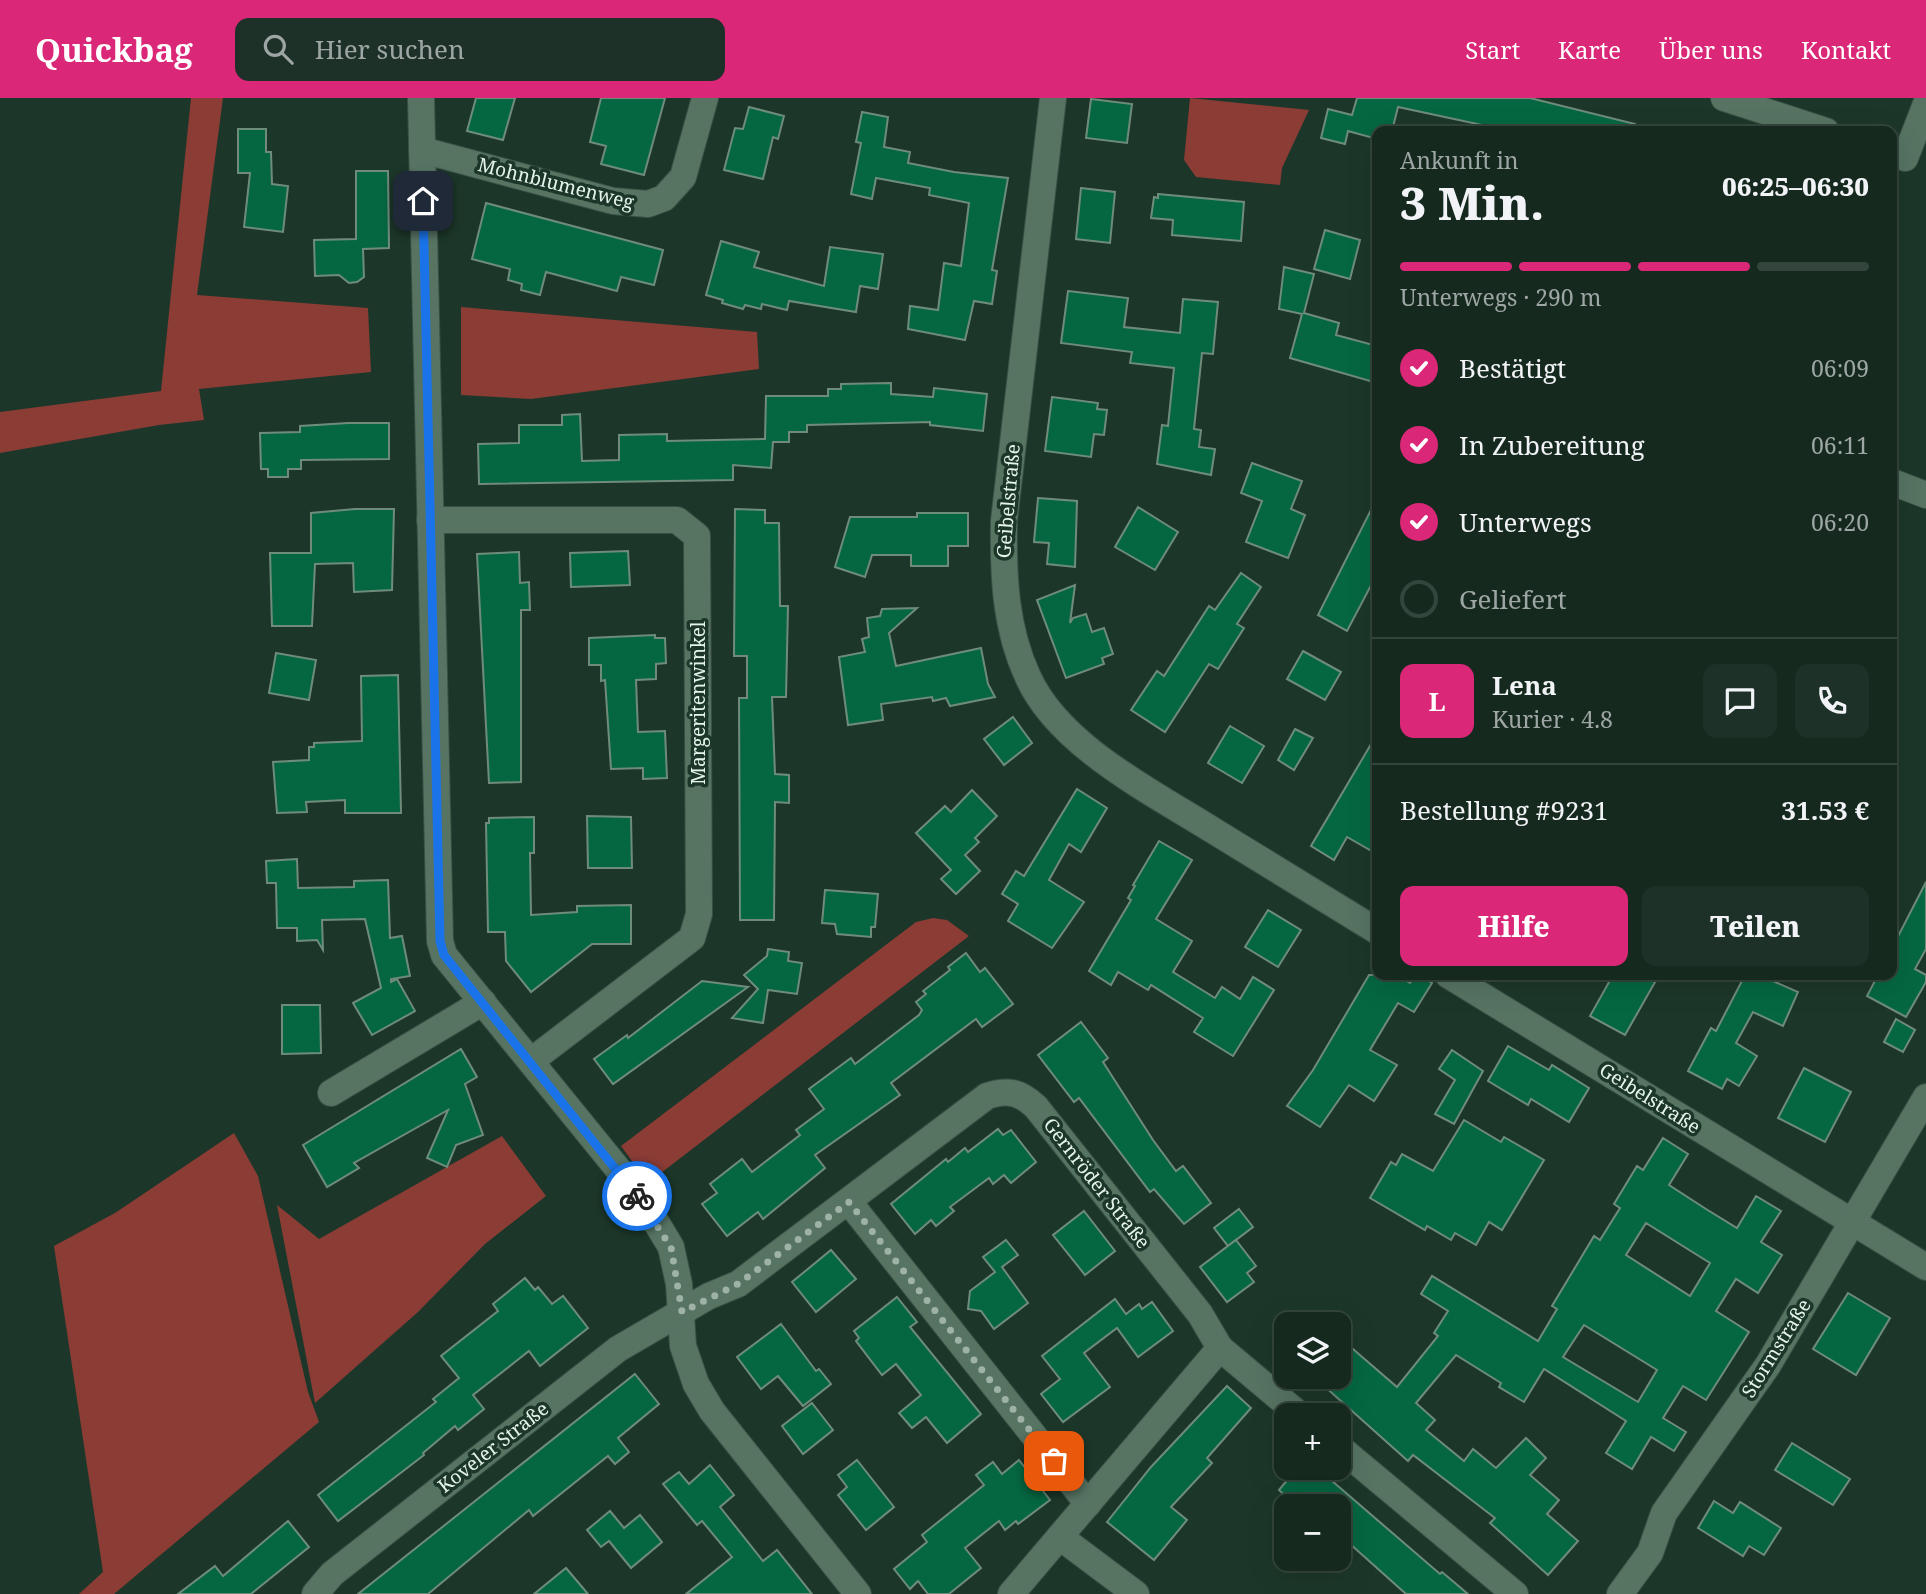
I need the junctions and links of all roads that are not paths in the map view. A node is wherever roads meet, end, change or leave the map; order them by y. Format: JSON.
{"nodes":[{"id":1,"x":421,"y":98,"type":"edge"},
{"id":2,"x":705,"y":98,"type":"edge"},
{"id":3,"x":1053,"y":98,"type":"edge"},
{"id":4,"x":1724,"y":98,"type":"edge"},
{"id":5,"x":1926,"y":104,"type":"edge"},
{"id":6,"x":1811,"y":126,"type":"edge"},
{"id":7,"x":422,"y":150,"type":"junction"},
{"id":8,"x":1908,"y":159,"type":"edge"},
{"id":9,"x":1897,"y":484,"type":"edge"},
{"id":10,"x":1926,"y":495,"type":"edge"},
{"id":11,"x":430,"y":520,"type":"junction"},
{"id":12,"x":1372,"y":928,"type":"edge"},
{"id":13,"x":1456,"y":980,"type":"edge"},
{"id":14,"x":483,"y":1002,"type":"junction"},
{"id":15,"x":531,"y":1061,"type":"junction"},
{"id":16,"x":331,"y":1093,"type":"dead end"},
{"id":17,"x":1926,"y":1097,"type":"edge"},
{"id":18,"x":849,"y":1202,"type":"junction"},
{"id":19,"x":1852,"y":1222,"type":"junction"},
{"id":20,"x":1926,"y":1267,"type":"edge"},
{"id":21,"x":682,"y":1312,"type":"junction"},
{"id":22,"x":1220,"y":1348,"type":"junction"},
{"id":23,"x":1286,"y":1403,"type":"edge"},
{"id":24,"x":1351,"y":1457,"type":"edge"},
{"id":25,"x":1088,"y":1504,"type":"junction"},
{"id":26,"x":1060,"y":1537,"type":"junction"},
{"id":27,"x":315,"y":1594,"type":"edge"},
{"id":28,"x":858,"y":1594,"type":"edge"},
{"id":29,"x":1011,"y":1594,"type":"edge"},
{"id":30,"x":1136,"y":1594,"type":"edge"},
{"id":31,"x":1515,"y":1594,"type":"edge"},
{"id":32,"x":1620,"y":1594,"type":"edge"}],
"edges":[{"from":1,"to":7,"type":"street"},
{"from":2,"to":7,"type":"street","name":"Mohnblumenweg"},
{"from":3,"to":12,"type":"street","name":"Geibelstraße"},
{"from":4,"to":6,"type":"street"},
{"from":5,"to":8,"type":"street"},
{"from":7,"to":11,"type":"street"},
{"from":9,"to":10,"type":"street"},
{"from":11,"to":14,"type":"street"},
{"from":11,"to":15,"type":"street","name":"Margeritenwinkel"},
{"from":13,"to":19,"type":"street","name":"Geibelstraße"},
{"from":14,"to":15,"type":"street"},
{"from":14,"to":16,"type":"street"},
{"from":15,"to":21,"type":"street"},
{"from":17,"to":19,"type":"street","name":"Stormstraße"},
{"from":18,"to":21,"type":"street","name":"Gernröder Straße"},
{"from":18,"to":22,"type":"street","name":"Gernröder Straße"},
{"from":18,"to":25,"type":"street"},
{"from":19,"to":20,"type":"street","name":"Geibelstraße"},
{"from":19,"to":32,"type":"street","name":"Stormstraße"},
{"from":21,"to":27,"type":"street","name":"Koveler Straße"},
{"from":21,"to":28,"type":"street"},
{"from":22,"to":23,"type":"street"},
{"from":22,"to":25,"type":"street"},
{"from":24,"to":31,"type":"street"},
{"from":25,"to":26,"type":"street"},
{"from":26,"to":29,"type":"street"},
{"from":26,"to":30,"type":"street"}]}
